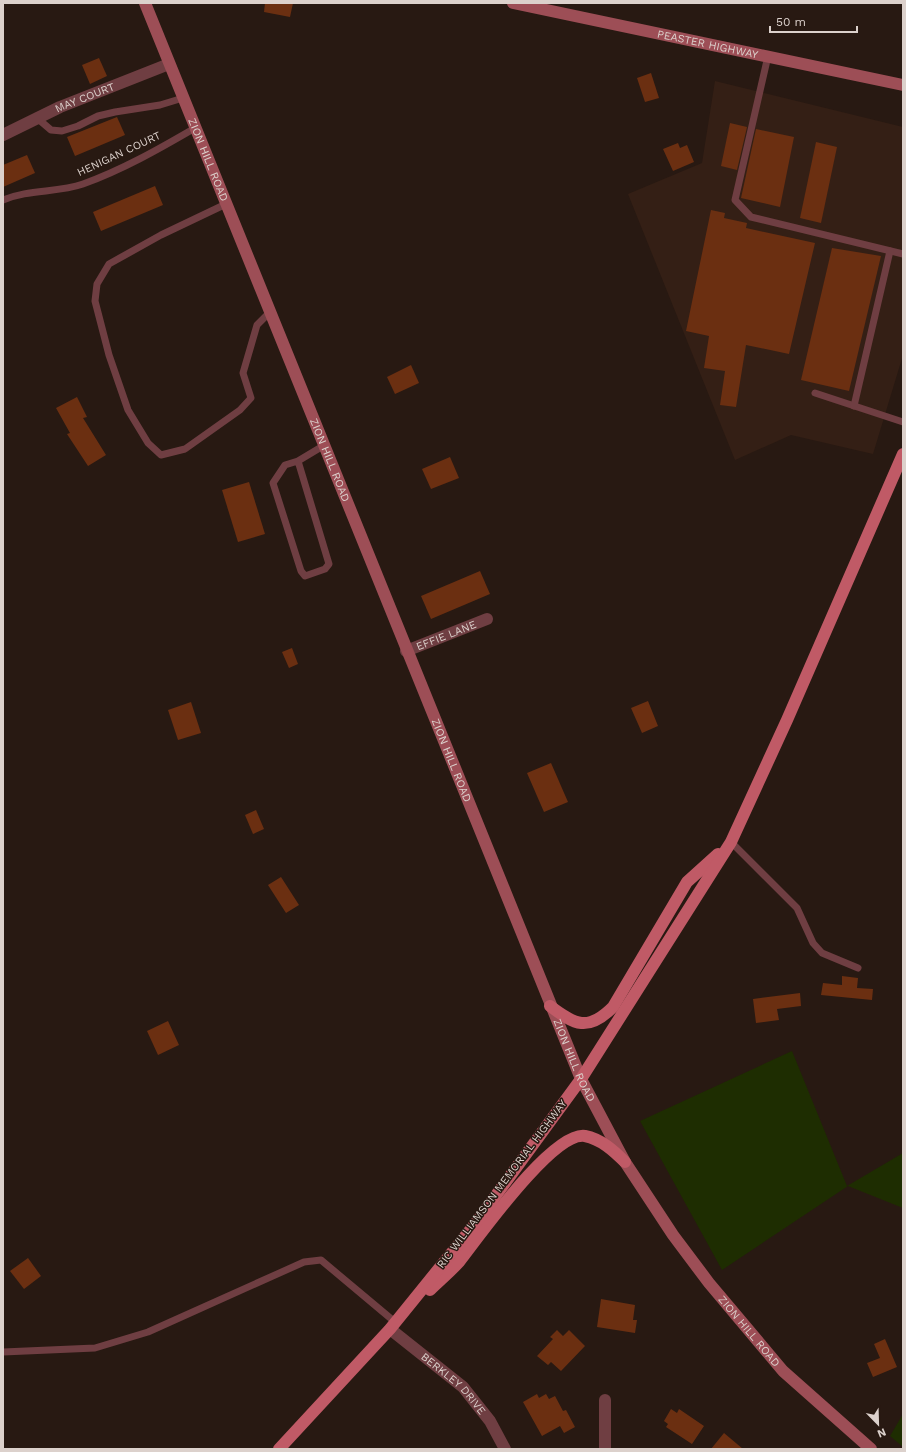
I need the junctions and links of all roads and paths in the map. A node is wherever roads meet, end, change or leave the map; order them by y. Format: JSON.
{"nodes":[{"id":1,"x":145,"y":3,"type":"edge"},
{"id":2,"x":513,"y":3,"type":"edge"},
{"id":3,"x":554,"y":8,"type":"edge"},
{"id":4,"x":768,"y":56,"type":"junction"},
{"id":5,"x":169,"y":64,"type":"junction"},
{"id":6,"x":903,"y":85,"type":"edge"},
{"id":7,"x":183,"y":98,"type":"junction"},
{"id":8,"x":37,"y":118,"type":"junction"},
{"id":9,"x":195,"y":128,"type":"junction"},
{"id":10,"x":3,"y":135,"type":"edge"},
{"id":11,"x":3,"y":200,"type":"edge"},
{"id":12,"x":226,"y":204,"type":"junction"},
{"id":13,"x":890,"y":251,"type":"junction"},
{"id":14,"x":903,"y":254,"type":"edge"},
{"id":15,"x":269,"y":313,"type":"junction"},
{"id":16,"x":815,"y":393,"type":"dead end"},
{"id":17,"x":854,"y":406,"type":"junction"},
{"id":18,"x":903,"y":422,"type":"edge"},
{"id":19,"x":323,"y":446,"type":"junction"},
{"id":20,"x":903,"y":454,"type":"edge"},
{"id":21,"x":298,"y":461,"type":"junction"},
{"id":22,"x":900,"y":471,"type":"edge"},
{"id":23,"x":487,"y":619,"type":"dead end"},
{"id":24,"x":406,"y":651,"type":"junction"},
{"id":25,"x":731,"y":842,"type":"junction"},
{"id":26,"x":858,"y":968,"type":"dead end"},
{"id":27,"x":550,"y":1006,"type":"junction"},
{"id":28,"x":581,"y":1079,"type":"junction"},
{"id":29,"x":625,"y":1162,"type":"junction"},
{"id":30,"x":393,"y":1325,"type":"junction"},
{"id":31,"x":3,"y":1352,"type":"edge"},
{"id":32,"x":605,"y":1400,"type":"dead end"},
{"id":33,"x":280,"y":1449,"type":"edge"},
{"id":34,"x":505,"y":1449,"type":"edge"},
{"id":35,"x":605,"y":1449,"type":"edge"},
{"id":36,"x":871,"y":1449,"type":"edge"}],
"edges":[{"from":1,"to":5,"type":"main road","name":"ZION HILL ROAD"},
{"from":2,"to":3,"type":"main road","name":"PEASTER HIGHWAY"},
{"from":3,"to":4,"type":"main road","name":"PEASTER HIGHWAY"},
{"from":4,"to":6,"type":"main road","name":"PEASTER HIGHWAY"},
{"from":4,"to":13,"type":"lane"},
{"from":5,"to":7,"type":"main road","name":"ZION HILL ROAD"},
{"from":5,"to":8,"type":"street","name":"MAY COURT"},
{"from":7,"to":8,"type":"lane"},
{"from":7,"to":9,"type":"main road","name":"ZION HILL ROAD"},
{"from":8,"to":10,"type":"street","name":"MAY COURT"},
{"from":9,"to":11,"type":"lane","name":"HENIGAN COURT"},
{"from":9,"to":12,"type":"main road","name":"ZION HILL ROAD"},
{"from":12,"to":15,"type":"main road","name":"ZION HILL ROAD"},
{"from":12,"to":15,"type":"lane"},
{"from":13,"to":14,"type":"lane"},
{"from":13,"to":17,"type":"lane"},
{"from":15,"to":19,"type":"main road","name":"ZION HILL ROAD"},
{"from":16,"to":17,"type":"lane"},
{"from":17,"to":18,"type":"lane"},
{"from":19,"to":21,"type":"lane"},
{"from":19,"to":24,"type":"main road","name":"ZION HILL ROAD"},
{"from":20,"to":22,"type":"main road","name":"RIC WILLIAMSON MEMORIAL HIGHWAY"},
{"from":21,"to":21,"type":"lane"},
{"from":22,"to":25,"type":"main road","name":"RIC WILLIAMSON MEMORIAL HIGHWAY"},
{"from":23,"to":24,"type":"street","name":"EFFIE LANE"},
{"from":24,"to":27,"type":"main road","name":"ZION HILL ROAD"},
{"from":25,"to":26,"type":"lane"},
{"from":25,"to":27,"type":"main road"},
{"from":25,"to":28,"type":"main road","name":"RIC WILLIAMSON MEMORIAL HIGHWAY"},
{"from":27,"to":28,"type":"main road","name":"ZION HILL ROAD"},
{"from":28,"to":29,"type":"main road","name":"ZION HILL ROAD"},
{"from":28,"to":30,"type":"main road","name":"RIC WILLIAMSON MEMORIAL HIGHWAY"},
{"from":29,"to":30,"type":"main road"},
{"from":29,"to":36,"type":"main road","name":"ZION HILL ROAD"},
{"from":30,"to":31,"type":"lane"},
{"from":30,"to":33,"type":"main road","name":"RIC WILLIAMSON MEMORIAL HIGHWAY"},
{"from":30,"to":34,"type":"street","name":"BERKLEY DRIVE"},
{"from":32,"to":35,"type":"street"}]}
